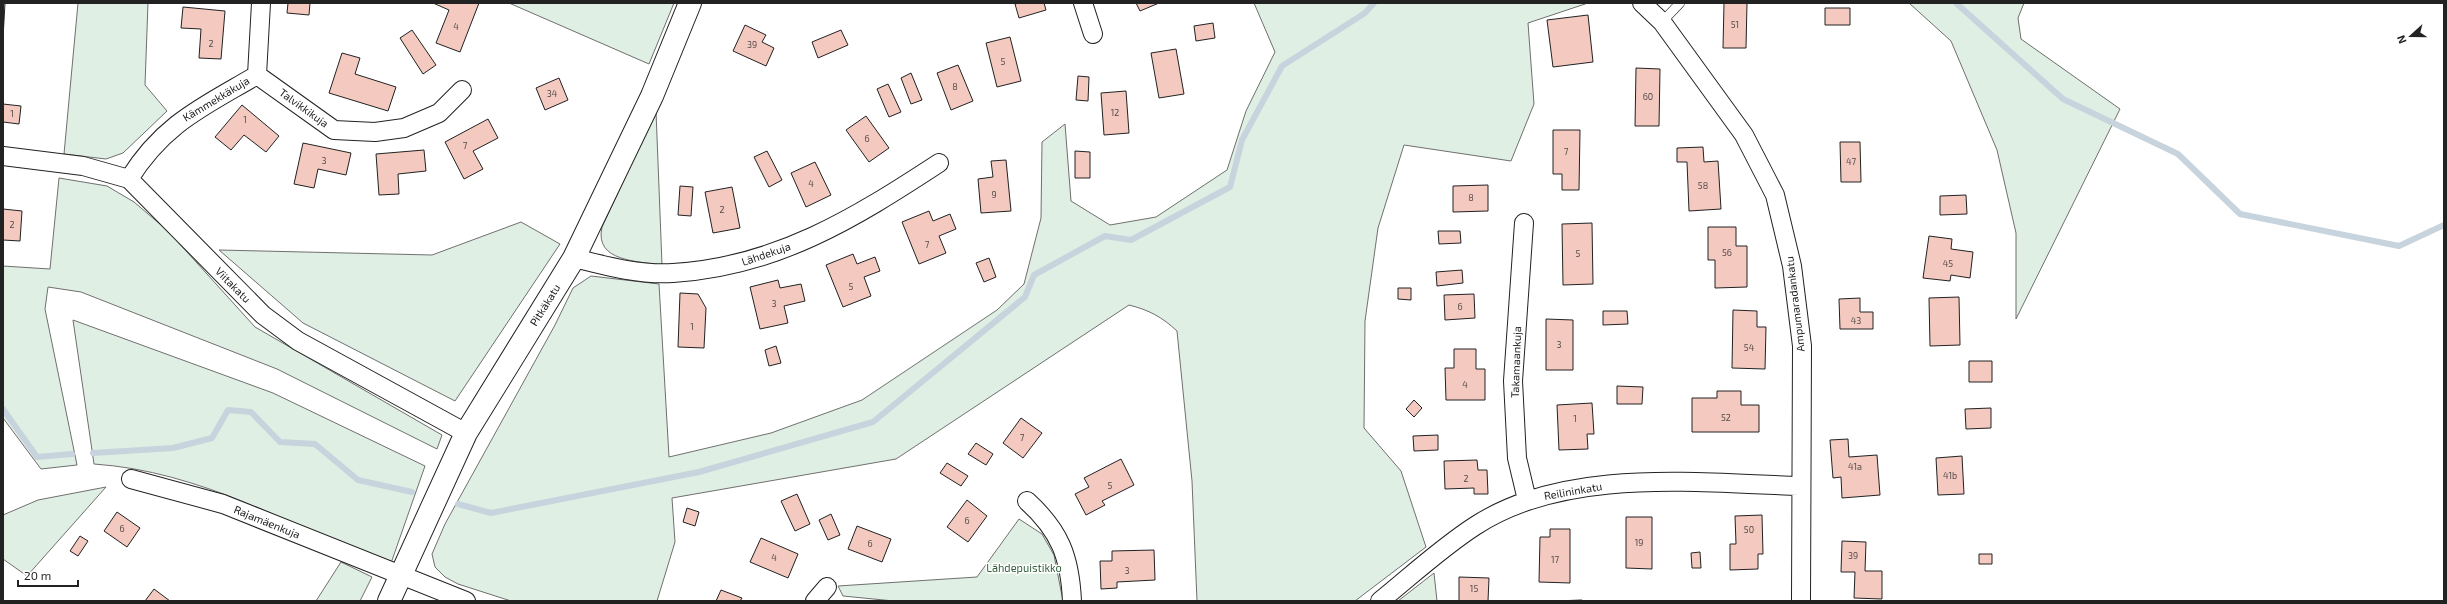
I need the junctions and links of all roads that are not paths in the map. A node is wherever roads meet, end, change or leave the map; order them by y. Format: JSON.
{"nodes":[{"id":1,"x":261,"y":3,"type":"edge"},
{"id":2,"x":690,"y":3,"type":"edge"},
{"id":3,"x":1083,"y":3,"type":"edge"},
{"id":4,"x":1642,"y":3,"type":"edge"},
{"id":5,"x":1680,"y":3,"type":"edge"},
{"id":6,"x":1662,"y":22,"type":"junction"},
{"id":7,"x":1093,"y":34,"type":"dead end"},
{"id":8,"x":257,"y":75,"type":"junction"},
{"id":9,"x":462,"y":90,"type":"dead end"},
{"id":10,"x":3,"y":156,"type":"edge"},
{"id":11,"x":939,"y":164,"type":"dead end"},
{"id":12,"x":129,"y":179,"type":"junction"},
{"id":13,"x":1524,"y":223,"type":"dead end"},
{"id":14,"x":574,"y":258,"type":"junction"},
{"id":15,"x":466,"y":433,"type":"junction"},
{"id":16,"x":131,"y":479,"type":"dead end"},
{"id":17,"x":1799,"y":486,"type":"junction"},
{"id":18,"x":1527,"y":500,"type":"junction"},
{"id":19,"x":1027,"y":501,"type":"dead end"},
{"id":20,"x":400,"y":576,"type":"junction"},
{"id":21,"x":827,"y":586,"type":"dead end"},
{"id":22,"x":389,"y":601,"type":"edge"},
{"id":23,"x":466,"y":601,"type":"edge"},
{"id":24,"x":815,"y":601,"type":"edge"},
{"id":25,"x":1072,"y":601,"type":"edge"},
{"id":26,"x":1380,"y":601,"type":"edge"},
{"id":27,"x":1800,"y":601,"type":"edge"}],
"edges":[{"from":1,"to":8,"type":"street","name":"Kämmekkäkuja"},
{"from":2,"to":14,"type":"street","name":"Pitkäkatu"},
{"from":3,"to":7,"type":"street"},
{"from":4,"to":6,"type":"street","name":"Ampumaradankatu"},
{"from":5,"to":6,"type":"lane"},
{"from":6,"to":17,"type":"street","name":"Ampumaradankatu"},
{"from":8,"to":9,"type":"street","name":"Talvikkikuja"},
{"from":8,"to":12,"type":"street","name":"Kämmekkäkuja"},
{"from":10,"to":12,"type":"street","name":"Viitakatu"},
{"from":11,"to":14,"type":"street","name":"Lähdekuja"},
{"from":12,"to":15,"type":"street","name":"Viitakatu"},
{"from":13,"to":18,"type":"street","name":"Takamaankuja"},
{"from":14,"to":15,"type":"street","name":"Pitkäkatu"},
{"from":15,"to":20,"type":"street","name":"Pitkäkatu"},
{"from":16,"to":20,"type":"street","name":"Rajamäenkuja"},
{"from":17,"to":18,"type":"street","name":"Reilininkatu"},
{"from":17,"to":27,"type":"street","name":"Ampumaradankatu"},
{"from":18,"to":26,"type":"street","name":"Reilininkatu"},
{"from":19,"to":25,"type":"street"},
{"from":20,"to":22,"type":"street","name":"Pitkäkatu"},
{"from":20,"to":23,"type":"street"},
{"from":21,"to":24,"type":"street"}]}
